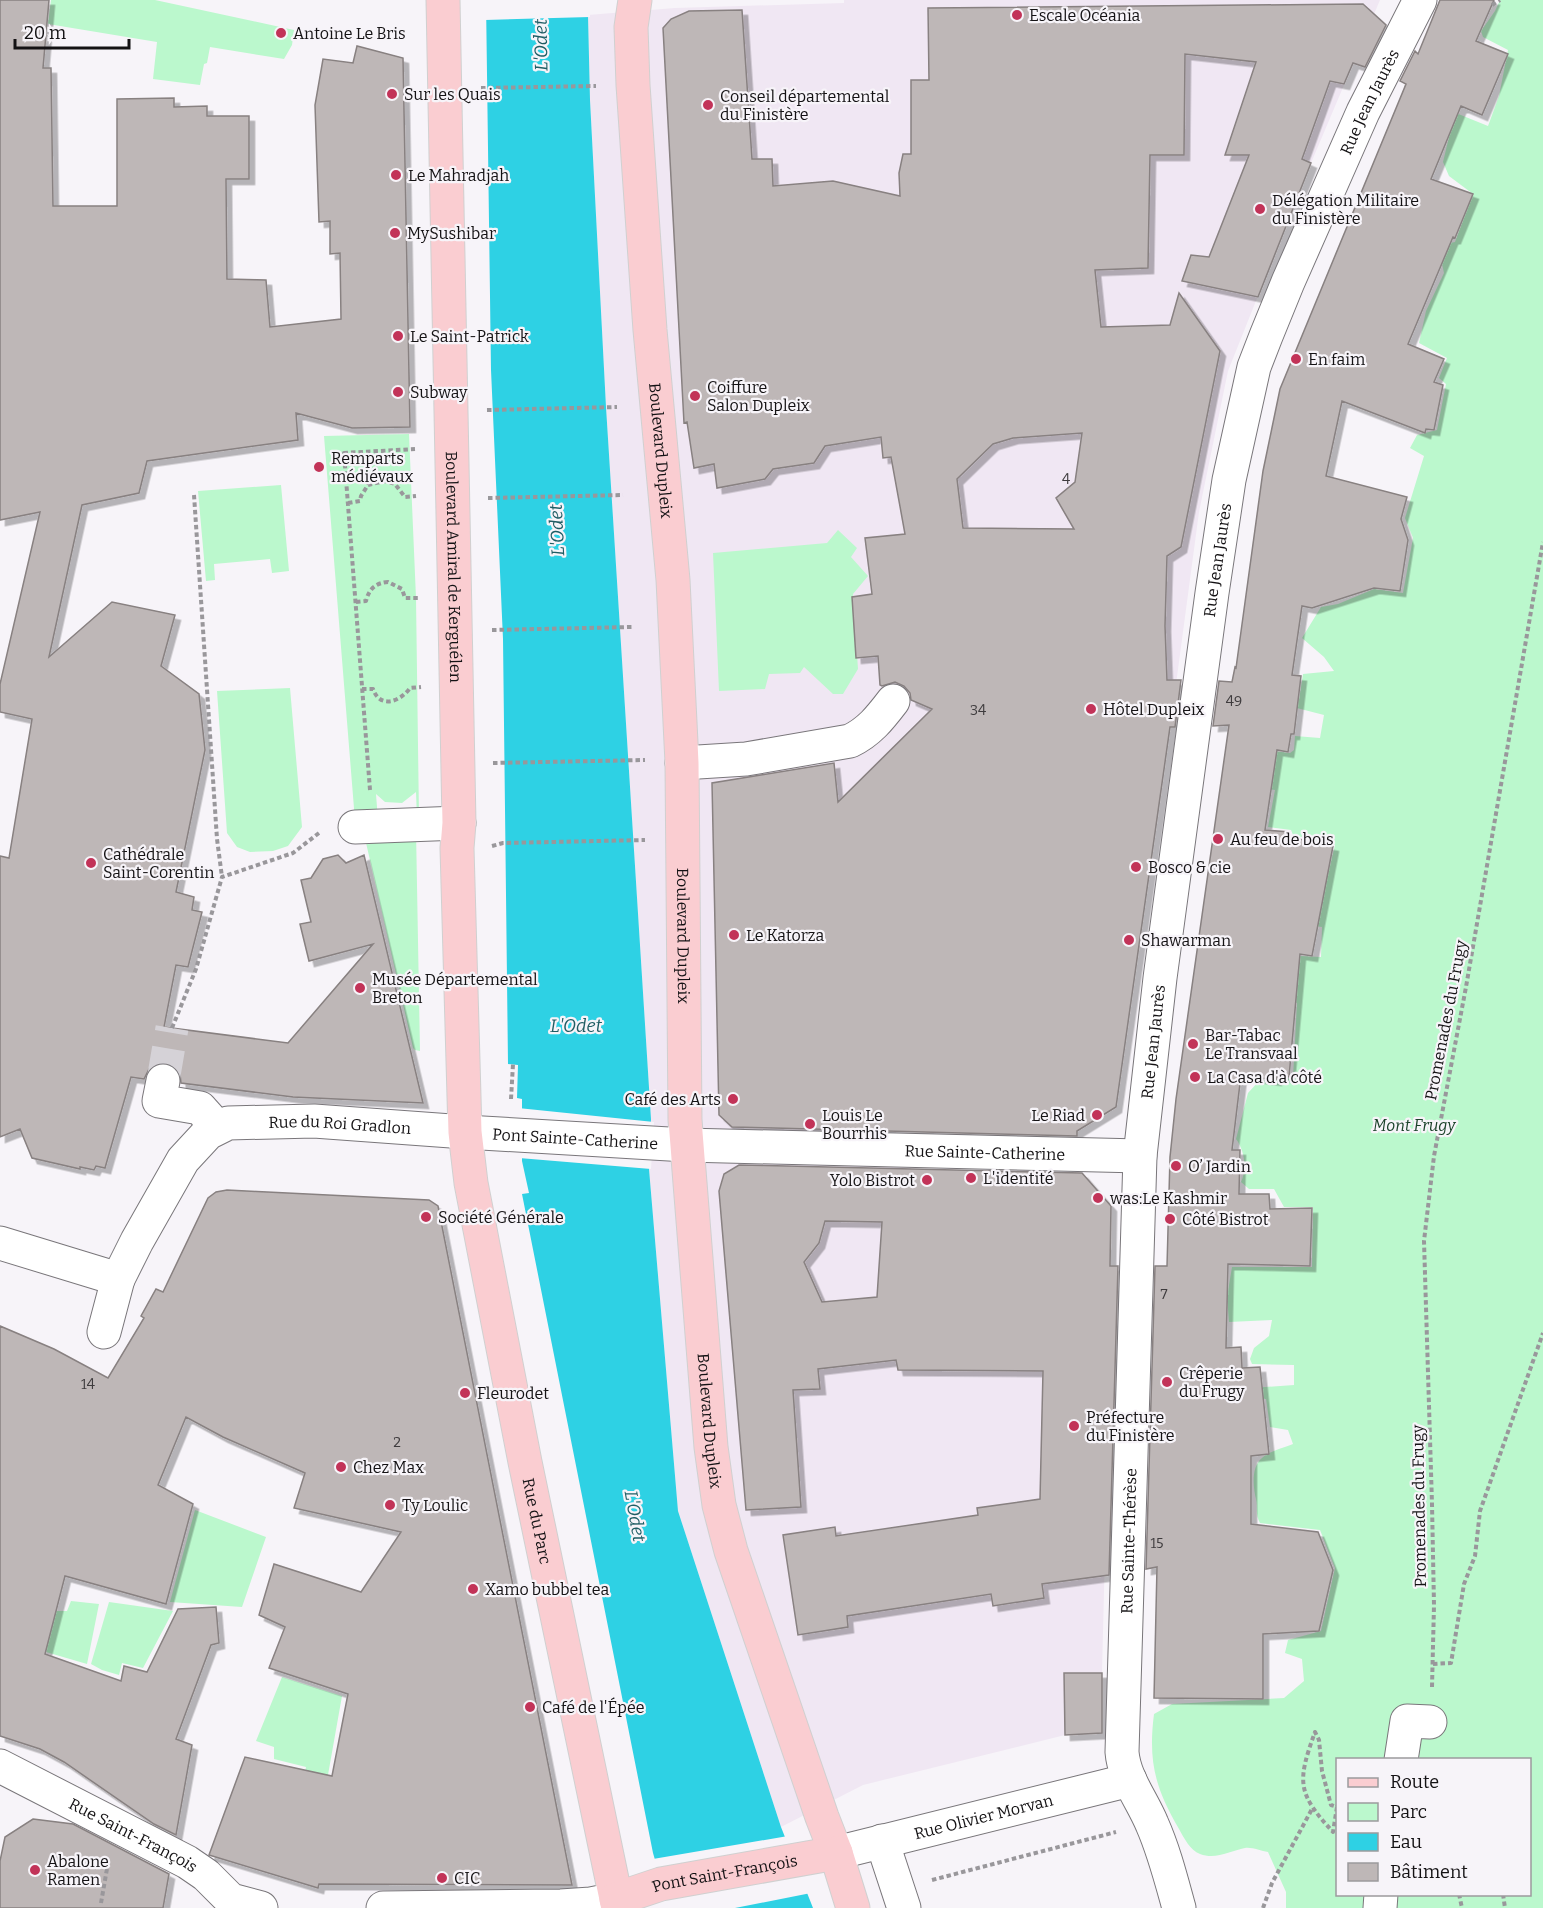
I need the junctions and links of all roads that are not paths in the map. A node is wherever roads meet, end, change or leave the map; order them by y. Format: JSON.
{"nodes":[{"id":1,"x":443,"y":0,"type":"edge"},
{"id":2,"x":635,"y":0,"type":"edge"},
{"id":3,"x":1395,"y":0,"type":"edge"},
{"id":4,"x":1419,"y":0,"type":"edge"},
{"id":5,"x":1402,"y":33,"type":"junction"},
{"id":6,"x":893,"y":701,"type":"dead end"},
{"id":7,"x":682,"y":763,"type":"junction"},
{"id":8,"x":459,"y":823,"type":"junction"},
{"id":9,"x":351,"y":828,"type":"road end"},
{"id":10,"x":163,"y":1081,"type":"tunnel mouth"},
{"id":11,"x":217,"y":1127,"type":"junction"},
{"id":12,"x":465,"y":1132,"type":"junction"},
{"id":13,"x":686,"y":1145,"type":"junction"},
{"id":14,"x":1140,"y":1156,"type":"junction"},
{"id":15,"x":0,"y":1243,"type":"edge"},
{"id":16,"x":118,"y":1280,"type":"junction"},
{"id":17,"x":104,"y":1332,"type":"dead end"},
{"id":18,"x":1430,"y":1722,"type":"road end"},
{"id":19,"x":1401,"y":1758,"type":"edge"},
{"id":20,"x":0,"y":1766,"type":"edge"},
{"id":21,"x":1130,"y":1780,"type":"junction"},
{"id":22,"x":882,"y":1841,"type":"junction"},
{"id":23,"x":836,"y":1853,"type":"junction"},
{"id":24,"x":617,"y":1903,"type":"edge"},
{"id":25,"x":241,"y":1905,"type":"edge"},
{"id":26,"x":383,"y":1908,"type":"edge"},
{"id":27,"x":853,"y":1908,"type":"edge"},
{"id":28,"x":904,"y":1908,"type":"edge"},
{"id":29,"x":1179,"y":1908,"type":"edge"}],
"edges":[{"from":1,"to":8,"type":"main road","name":"Boulevard Amiral de Kerguélen"},
{"from":2,"to":7,"type":"main road","name":"Boulevard Dupleix"},
{"from":3,"to":5,"type":"street"},
{"from":4,"to":5,"type":"street","name":"Rue Jean Jaurès"},
{"from":5,"to":14,"type":"street","name":"Rue Jean Jaurès"},
{"from":6,"to":7,"type":"street"},
{"from":7,"to":13,"type":"main road","name":"Boulevard Dupleix"},
{"from":8,"to":9,"type":"street"},
{"from":8,"to":12,"type":"main road","name":"Boulevard Amiral de Kerguélen"},
{"from":10,"to":11,"type":"street"},
{"from":11,"to":12,"type":"street","name":"Rue du Roi Gradlon"},
{"from":11,"to":16,"type":"street"},
{"from":12,"to":13,"type":"street","name":"Pont Sainte-Catherine"},
{"from":12,"to":24,"type":"main road","name":"Rue du Parc"},
{"from":13,"to":14,"type":"street","name":"Rue Sainte-Catherine"},
{"from":13,"to":23,"type":"main road","name":"Boulevard Dupleix"},
{"from":14,"to":21,"type":"street","name":"Rue Sainte-Thérèse"},
{"from":15,"to":16,"type":"street"},
{"from":16,"to":17,"type":"street"},
{"from":18,"to":19,"type":"street"},
{"from":20,"to":25,"type":"street","name":"Rue Saint-François"},
{"from":21,"to":22,"type":"street","name":"Rue Olivier Morvan"},
{"from":21,"to":29,"type":"street","name":"Rue Sainte-Thérèse"},
{"from":22,"to":23,"type":"street","name":"Rue Olivier Morvan"},
{"from":22,"to":28,"type":"street"},
{"from":23,"to":24,"type":"main road","name":"Pont Saint-François"},
{"from":23,"to":27,"type":"main road","name":"Boulevard Dupleix"},
{"from":24,"to":26,"type":"street"}]}
